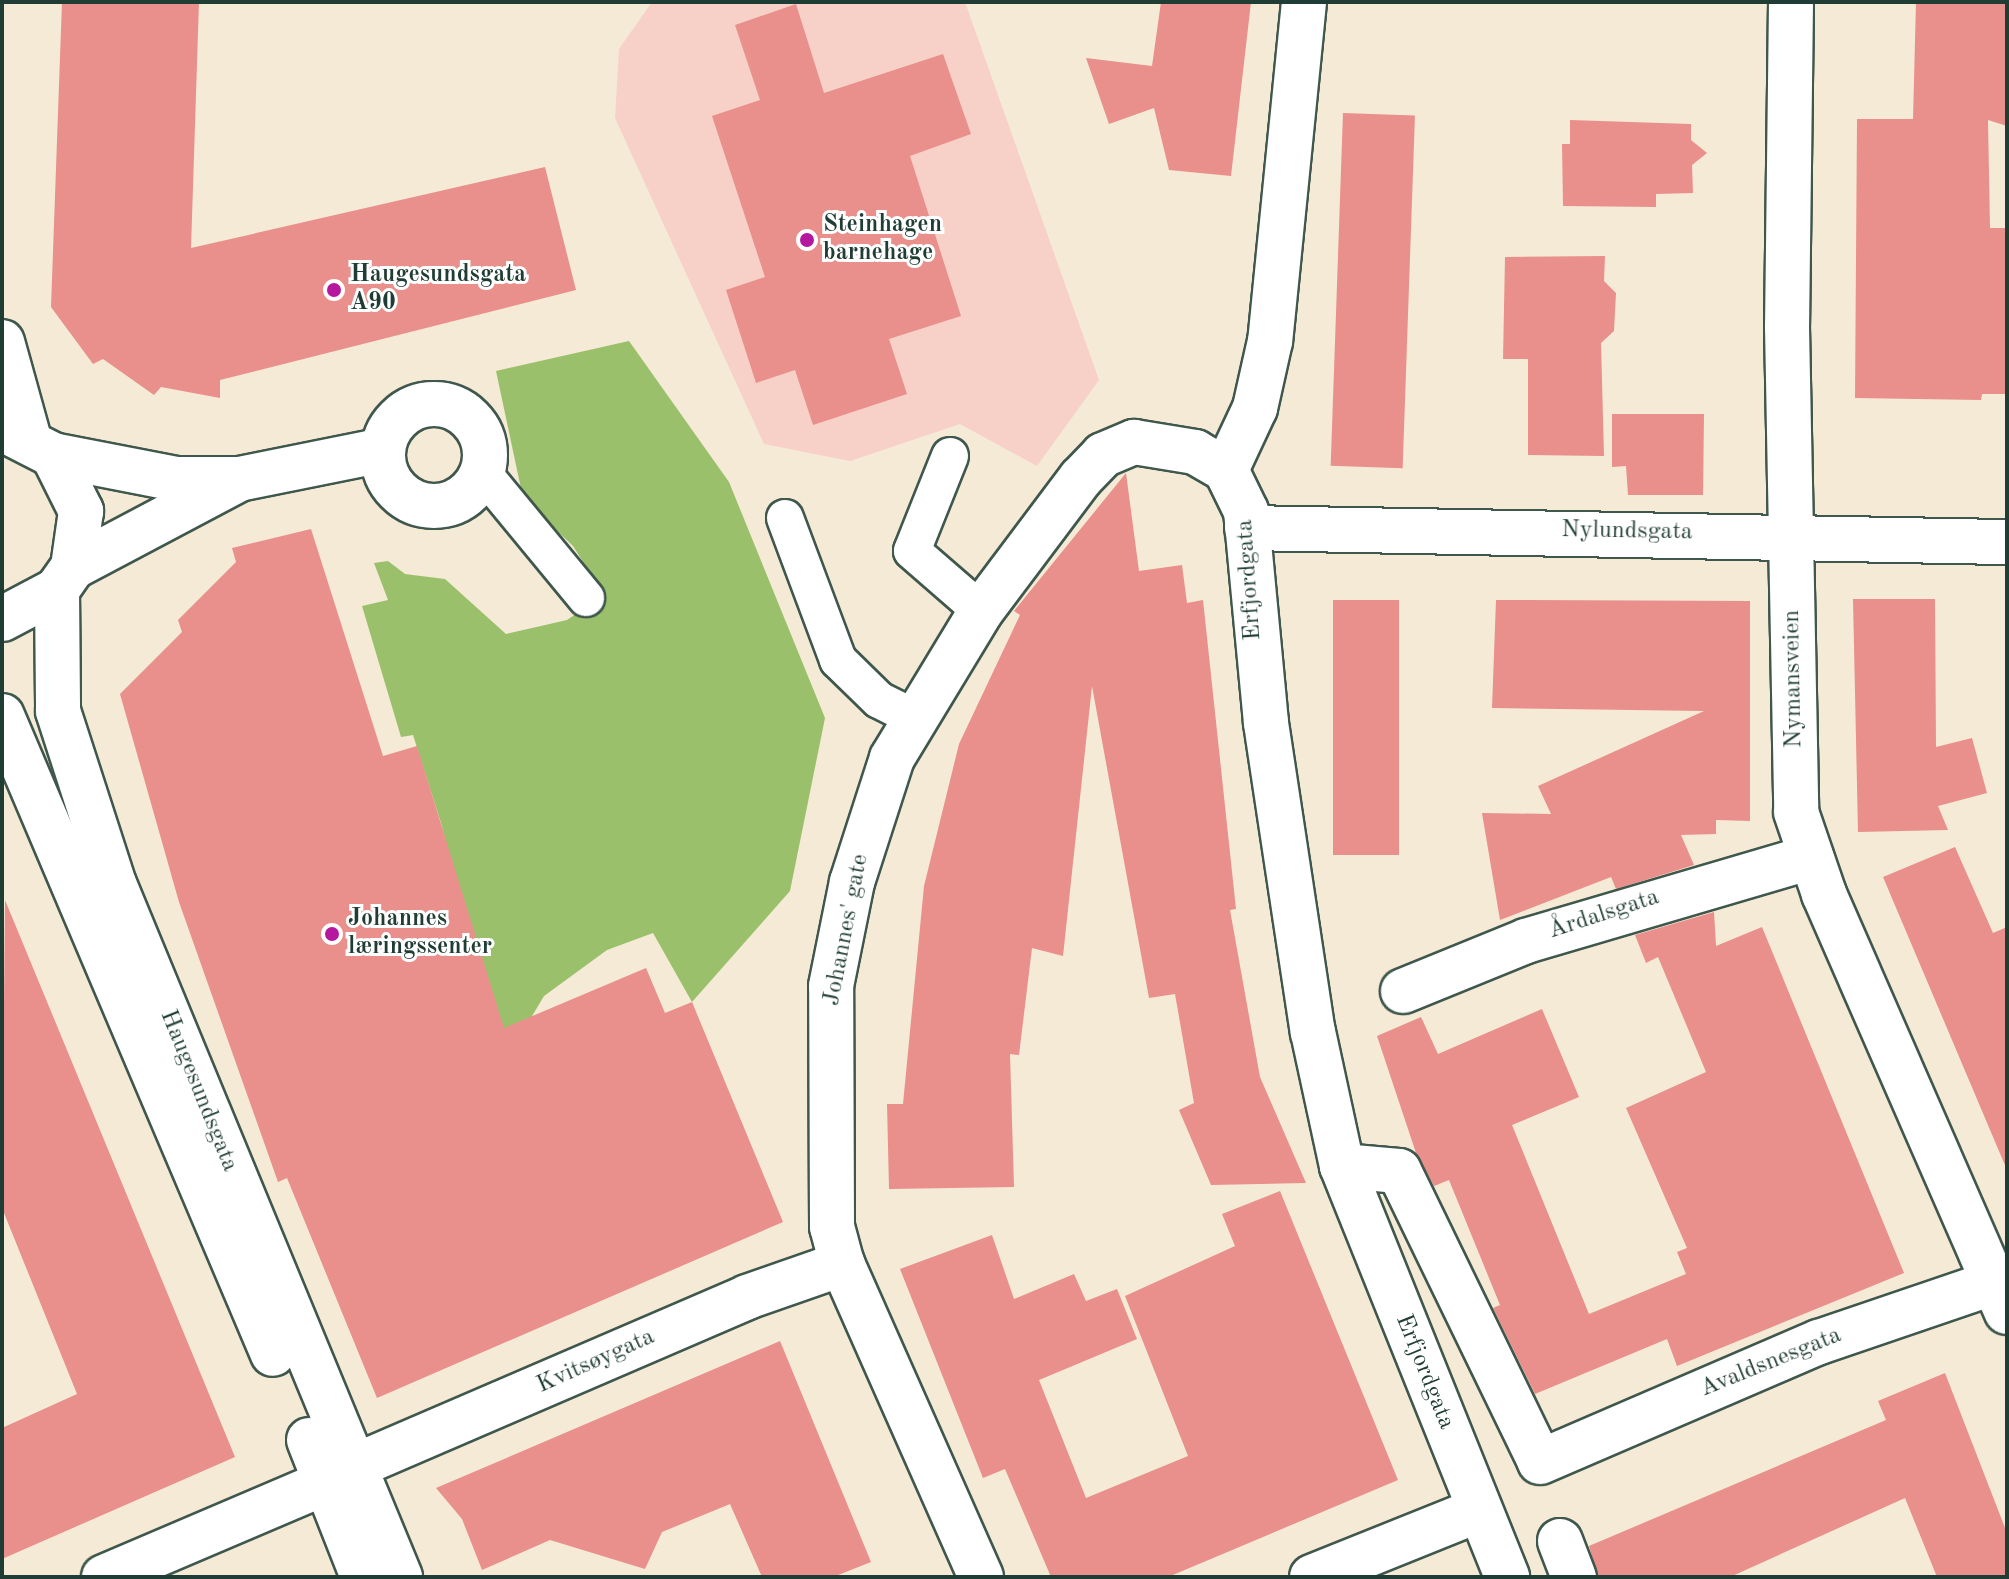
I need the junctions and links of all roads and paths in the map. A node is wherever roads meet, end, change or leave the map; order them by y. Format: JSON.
{"nodes":[{"id":1,"x":1304,"y":2,"type":"edge"},
{"id":2,"x":1791,"y":2,"type":"edge"},
{"id":3,"x":2,"y":342,"type":"edge"},
{"id":4,"x":28,"y":440,"type":"edge"},
{"id":5,"x":383,"y":450,"type":"junction"},
{"id":6,"x":950,"y":456,"type":"dead end"},
{"id":7,"x":1226,"y":470,"type":"junction"},
{"id":8,"x":483,"y":473,"type":"junction"},
{"id":9,"x":239,"y":479,"type":"junction"},
{"id":10,"x":785,"y":518,"type":"dead end"},
{"id":11,"x":1247,"y":528,"type":"junction"},
{"id":12,"x":1790,"y":535,"type":"junction"},
{"id":13,"x":2007,"y":542,"type":"edge"},
{"id":14,"x":65,"y":579,"type":"junction"},
{"id":15,"x":586,"y":598,"type":"dead end"},
{"id":16,"x":981,"y":611,"type":"junction"},
{"id":17,"x":2,"y":619,"type":"edge"},
{"id":18,"x":2,"y":716,"type":"edge"},
{"id":19,"x":915,"y":718,"type":"junction"},
{"id":20,"x":1811,"y":857,"type":"junction"},
{"id":21,"x":1403,"y":991,"type":"dead end"},
{"id":22,"x":1342,"y":1166,"type":"junction"},
{"id":23,"x":842,"y":1264,"type":"junction"},
{"id":24,"x":2003,"y":1291,"type":"edge"},
{"id":25,"x":340,"y":1474,"type":"junction"},
{"id":26,"x":1479,"y":1510,"type":"junction"},
{"id":27,"x":104,"y":1577,"type":"edge"},
{"id":28,"x":363,"y":1577,"type":"edge"},
{"id":29,"x":400,"y":1577,"type":"edge"},
{"id":30,"x":981,"y":1577,"type":"edge"},
{"id":31,"x":1312,"y":1577,"type":"edge"},
{"id":32,"x":1507,"y":1577,"type":"edge"}],
"edges":[{"from":1,"to":7,"type":"street"},
{"from":2,"to":12,"type":"street","name":"Nymansveien"},
{"from":3,"to":4,"type":"street"},
{"from":4,"to":9,"type":"street"},
{"from":4,"to":14,"type":"street","name":"Haugesundsgata"},
{"from":5,"to":8,"type":"street"},
{"from":5,"to":8,"type":"street"},
{"from":5,"to":9,"type":"street"},
{"from":6,"to":16,"type":"lane"},
{"from":7,"to":11,"type":"street","name":"Erfjordgata"},
{"from":7,"to":16,"type":"street","name":"Johannes' gate"},
{"from":8,"to":15,"type":"lane"},
{"from":9,"to":14,"type":"street"},
{"from":10,"to":19,"type":"lane"},
{"from":11,"to":12,"type":"street","name":"Nylundsgata"},
{"from":11,"to":22,"type":"street","name":"Erfjordgata"},
{"from":12,"to":13,"type":"street","name":"Nylundsgata"},
{"from":12,"to":20,"type":"street","name":"Nymansveien"},
{"from":14,"to":17,"type":"street"},
{"from":14,"to":25,"type":"street","name":"Haugesundsgata"},
{"from":16,"to":19,"type":"street","name":"Johannes' gate"},
{"from":18,"to":25,"type":"street","name":"Haugesundsgata"},
{"from":19,"to":23,"type":"street","name":"Johannes' gate"},
{"from":20,"to":21,"type":"street","name":"Årdalsgata"},
{"from":20,"to":24,"type":"street","name":"Nymansveien"},
{"from":22,"to":24,"type":"street","name":"Avaldsnesgata"},
{"from":22,"to":26,"type":"street","name":"Erfjordgata"},
{"from":23,"to":25,"type":"street","name":"Kvitsøygata"},
{"from":23,"to":30,"type":"street","name":"Johannes' gate"},
{"from":25,"to":27,"type":"street","name":"Kvitsøygata"},
{"from":25,"to":28,"type":"street","name":"Haugesundsgata"},
{"from":25,"to":29,"type":"street","name":"Haugesundsgata"},
{"from":26,"to":31,"type":"street"},
{"from":26,"to":32,"type":"street","name":"Erfjordgata"}]}
